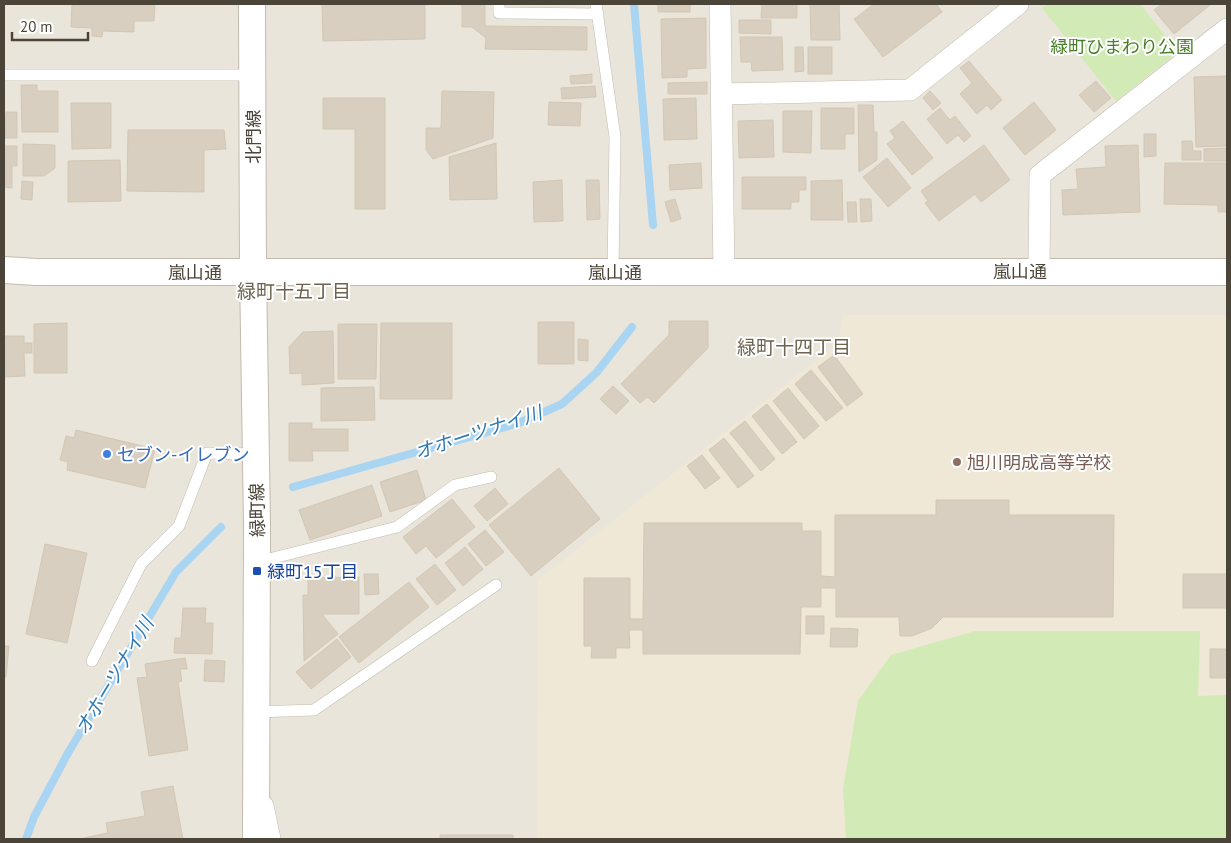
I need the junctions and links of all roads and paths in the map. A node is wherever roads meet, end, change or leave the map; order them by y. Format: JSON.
{"nodes":[{"id":1,"x":252,"y":4,"type":"edge"},
{"id":2,"x":499,"y":4,"type":"edge"},
{"id":3,"x":720,"y":4,"type":"edge"},
{"id":4,"x":1018,"y":4,"type":"edge"},
{"id":5,"x":597,"y":9,"type":"edge"},
{"id":6,"x":1227,"y":29,"type":"edge"},
{"id":7,"x":4,"y":75,"type":"edge"},
{"id":8,"x":252,"y":76,"type":"junction"},
{"id":9,"x":721,"y":94,"type":"junction"},
{"id":10,"x":4,"y":270,"type":"edge"},
{"id":11,"x":253,"y":271,"type":"junction"},
{"id":12,"x":724,"y":271,"type":"junction"},
{"id":13,"x":613,"y":272,"type":"junction"},
{"id":14,"x":1039,"y":272,"type":"junction"},
{"id":15,"x":1227,"y":272,"type":"edge"},
{"id":16,"x":256,"y":466,"type":"junction"},
{"id":17,"x":491,"y":477,"type":"dead end"},
{"id":18,"x":257,"y":562,"type":"junction"},
{"id":19,"x":496,"y":585,"type":"dead end"},
{"id":20,"x":92,"y":662,"type":"dead end"},
{"id":21,"x":256,"y":712,"type":"junction"},
{"id":22,"x":256,"y":797,"type":"junction"},
{"id":23,"x":243,"y":839,"type":"edge"},
{"id":24,"x":256,"y":839,"type":"edge"},
{"id":25,"x":270,"y":839,"type":"edge"}],
"edges":[{"from":1,"to":8,"type":"street","name":"北門線"},
{"from":2,"to":5,"type":"lane"},
{"from":3,"to":9,"type":"street"},
{"from":4,"to":9,"type":"street"},
{"from":5,"to":13,"type":"lane"},
{"from":6,"to":14,"type":"street"},
{"from":7,"to":8,"type":"lane"},
{"from":8,"to":11,"type":"street","name":"北門線"},
{"from":9,"to":12,"type":"street"},
{"from":10,"to":11,"type":"street","name":"嵐山通"},
{"from":11,"to":13,"type":"street","name":"嵐山通"},
{"from":11,"to":16,"type":"street","name":"緑町線"},
{"from":12,"to":13,"type":"street","name":"嵐山通"},
{"from":12,"to":14,"type":"street","name":"嵐山通"},
{"from":14,"to":15,"type":"street","name":"嵐山通"},
{"from":16,"to":18,"type":"street","name":"緑町線"},
{"from":16,"to":20,"type":"lane"},
{"from":17,"to":18,"type":"lane"},
{"from":18,"to":21,"type":"street","name":"緑町線"},
{"from":19,"to":21,"type":"lane"},
{"from":21,"to":22,"type":"street","name":"緑町線"},
{"from":22,"to":23,"type":"street"},
{"from":22,"to":24,"type":"street","name":"緑町線"},
{"from":22,"to":25,"type":"street"}]}
